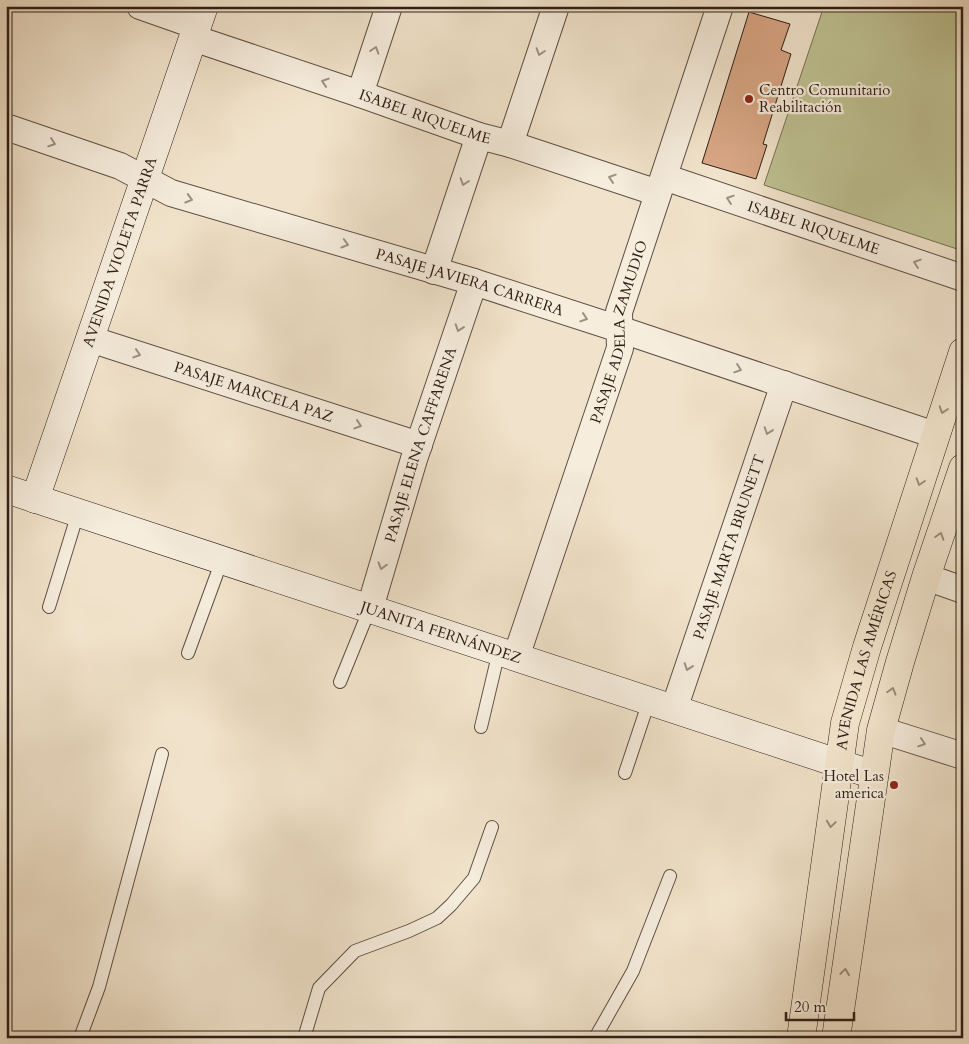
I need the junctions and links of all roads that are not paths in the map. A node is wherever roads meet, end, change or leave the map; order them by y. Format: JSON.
{"nodes":[{"id":1,"x":140,"y":6,"type":"edge"},
{"id":2,"x":389,"y":6,"type":"edge"},
{"id":3,"x":556,"y":6,"type":"edge"},
{"id":4,"x":720,"y":6,"type":"edge"},
{"id":5,"x":198,"y":23,"type":"edge"},
{"id":6,"x":360,"y":94,"type":"junction"},
{"id":7,"x":6,"y":127,"type":"edge"},
{"id":8,"x":479,"y":136,"type":"junction"},
{"id":9,"x":510,"y":144,"type":"junction"},
{"id":10,"x":145,"y":179,"type":"junction"},
{"id":11,"x":661,"y":185,"type":"junction"},
{"id":12,"x":434,"y":270,"type":"junction"},
{"id":13,"x":963,"y":278,"type":"edge"},
{"id":14,"x":474,"y":282,"type":"junction"},
{"id":15,"x":619,"y":329,"type":"junction"},
{"id":16,"x":90,"y":339,"type":"junction"},
{"id":17,"x":963,"y":352,"type":"edge"},
{"id":18,"x":784,"y":384,"type":"junction"},
{"id":19,"x":935,"y":435,"type":"junction"},
{"id":20,"x":418,"y":445,"type":"junction"},
{"id":21,"x":963,"y":468,"type":"edge"},
{"id":22,"x":6,"y":489,"type":"edge"},
{"id":23,"x":36,"y":499,"type":"junction"},
{"id":24,"x":78,"y":513,"type":"junction"},
{"id":25,"x":222,"y":560,"type":"junction"},
{"id":26,"x":926,"y":577,"type":"junction"},
{"id":27,"x":963,"y":590,"type":"edge"},
{"id":28,"x":49,"y":606,"type":"dead end"},
{"id":29,"x":370,"y":608,"type":"junction"},
{"id":30,"x":188,"y":653,"type":"dead end"},
{"id":31,"x":507,"y":654,"type":"junction"},
{"id":32,"x":340,"y":682,"type":"dead end"},
{"id":33,"x":662,"y":705,"type":"junction"},
{"id":34,"x":481,"y":726,"type":"dead end"},
{"id":35,"x":881,"y":730,"type":"junction"},
{"id":36,"x":162,"y":754,"type":"dead end"},
{"id":37,"x":963,"y":756,"type":"edge"},
{"id":38,"x":839,"y":764,"type":"junction"},
{"id":39,"x":624,"y":773,"type":"dead end"},
{"id":40,"x":874,"y":775,"type":"junction"},
{"id":41,"x":492,"y":827,"type":"dead end"},
{"id":42,"x":670,"y":876,"type":"dead end"},
{"id":43,"x":80,"y":1038,"type":"edge"},
{"id":44,"x":304,"y":1038,"type":"edge"},
{"id":45,"x":595,"y":1038,"type":"edge"},
{"id":46,"x":801,"y":1038,"type":"edge"},
{"id":47,"x":836,"y":1038,"type":"edge"}],
"edges":[{"from":1,"to":5,"type":"street","name":"ISABEL RIQUELME"},
{"from":6,"to":2,"type":"street","one_way":true},
{"from":3,"to":9,"type":"street","one_way":true},
{"from":4,"to":11,"type":"street","name":"PASAJE ADELA ZAMUDIO"},
{"from":6,"to":5,"type":"street","name":"ISABEL RIQUELME","one_way":true},
{"from":5,"to":10,"type":"street","name":"AVENIDA VIOLETA PARRA"},
{"from":6,"to":8,"type":"street","name":"ISABEL RIQUELME"},
{"from":7,"to":10,"type":"street","name":"PASAJE JAVIERA CARRERA","one_way":true},
{"from":8,"to":9,"type":"street","name":"ISABEL RIQUELME"},
{"from":8,"to":12,"type":"street","one_way":true},
{"from":11,"to":9,"type":"street","name":"ISABEL RIQUELME","one_way":true},
{"from":10,"to":12,"type":"street","name":"PASAJE JAVIERA CARRERA","one_way":true},
{"from":10,"to":16,"type":"street","name":"AVENIDA VIOLETA PARRA"},
{"from":13,"to":11,"type":"street","name":"ISABEL RIQUELME","one_way":true},
{"from":11,"to":15,"type":"street","name":"PASAJE ADELA ZAMUDIO"},
{"from":12,"to":14,"type":"street","name":"PASAJE JAVIERA CARRERA"},
{"from":14,"to":15,"type":"street","name":"PASAJE JAVIERA CARRERA","one_way":true},
{"from":14,"to":20,"type":"street","name":"PASAJE ELENA CAFFARENA","one_way":true},
{"from":15,"to":18,"type":"street","name":"PASAJE JAVIERA CARRERA","one_way":true},
{"from":15,"to":31,"type":"street","name":"PASAJE ADELA ZAMUDIO"},
{"from":16,"to":20,"type":"street","name":"PASAJE MARCELA PAZ","one_way":true},
{"from":16,"to":23,"type":"street","name":"AVENIDA VIOLETA PARRA"},
{"from":17,"to":19,"type":"main road","name":"AVENIDA LAS AMÉRICAS","one_way":true},
{"from":18,"to":19,"type":"street","name":"PASAJE JAVIERA CARRERA"},
{"from":18,"to":33,"type":"street","name":"PASAJE MARTA BRUNETT","one_way":true},
{"from":19,"to":38,"type":"main road","name":"AVENIDA LAS AMÉRICAS","one_way":true},
{"from":20,"to":29,"type":"street","name":"PASAJE ELENA CAFFARENA","one_way":true},
{"from":26,"to":21,"type":"main road","one_way":true},
{"from":22,"to":23,"type":"street","name":"JUANITA FERNÁNDEZ"},
{"from":23,"to":24,"type":"street","name":"JUANITA FERNÁNDEZ"},
{"from":24,"to":25,"type":"street","name":"JUANITA FERNÁNDEZ"},
{"from":24,"to":28,"type":"lane"},
{"from":25,"to":29,"type":"street","name":"JUANITA FERNÁNDEZ"},
{"from":25,"to":30,"type":"lane"},
{"from":26,"to":27,"type":"street"},
{"from":35,"to":26,"type":"main road","one_way":true},
{"from":29,"to":31,"type":"street","name":"JUANITA FERNÁNDEZ"},
{"from":29,"to":32,"type":"lane"},
{"from":31,"to":33,"type":"street","name":"JUANITA FERNÁNDEZ"},
{"from":31,"to":34,"type":"lane"},
{"from":33,"to":38,"type":"street","name":"JUANITA FERNÁNDEZ"},
{"from":33,"to":39,"type":"lane"},
{"from":35,"to":37,"type":"street","one_way":true},
{"from":35,"to":40,"type":"main road"},
{"from":36,"to":43,"type":"lane"},
{"from":38,"to":40,"type":"street","name":"JUANITA FERNÁNDEZ"},
{"from":38,"to":46,"type":"main road","name":"AVENIDA LAS AMÉRICAS","one_way":true},
{"from":47,"to":40,"type":"main road","one_way":true},
{"from":41,"to":44,"type":"lane"},
{"from":42,"to":45,"type":"lane"}]}
